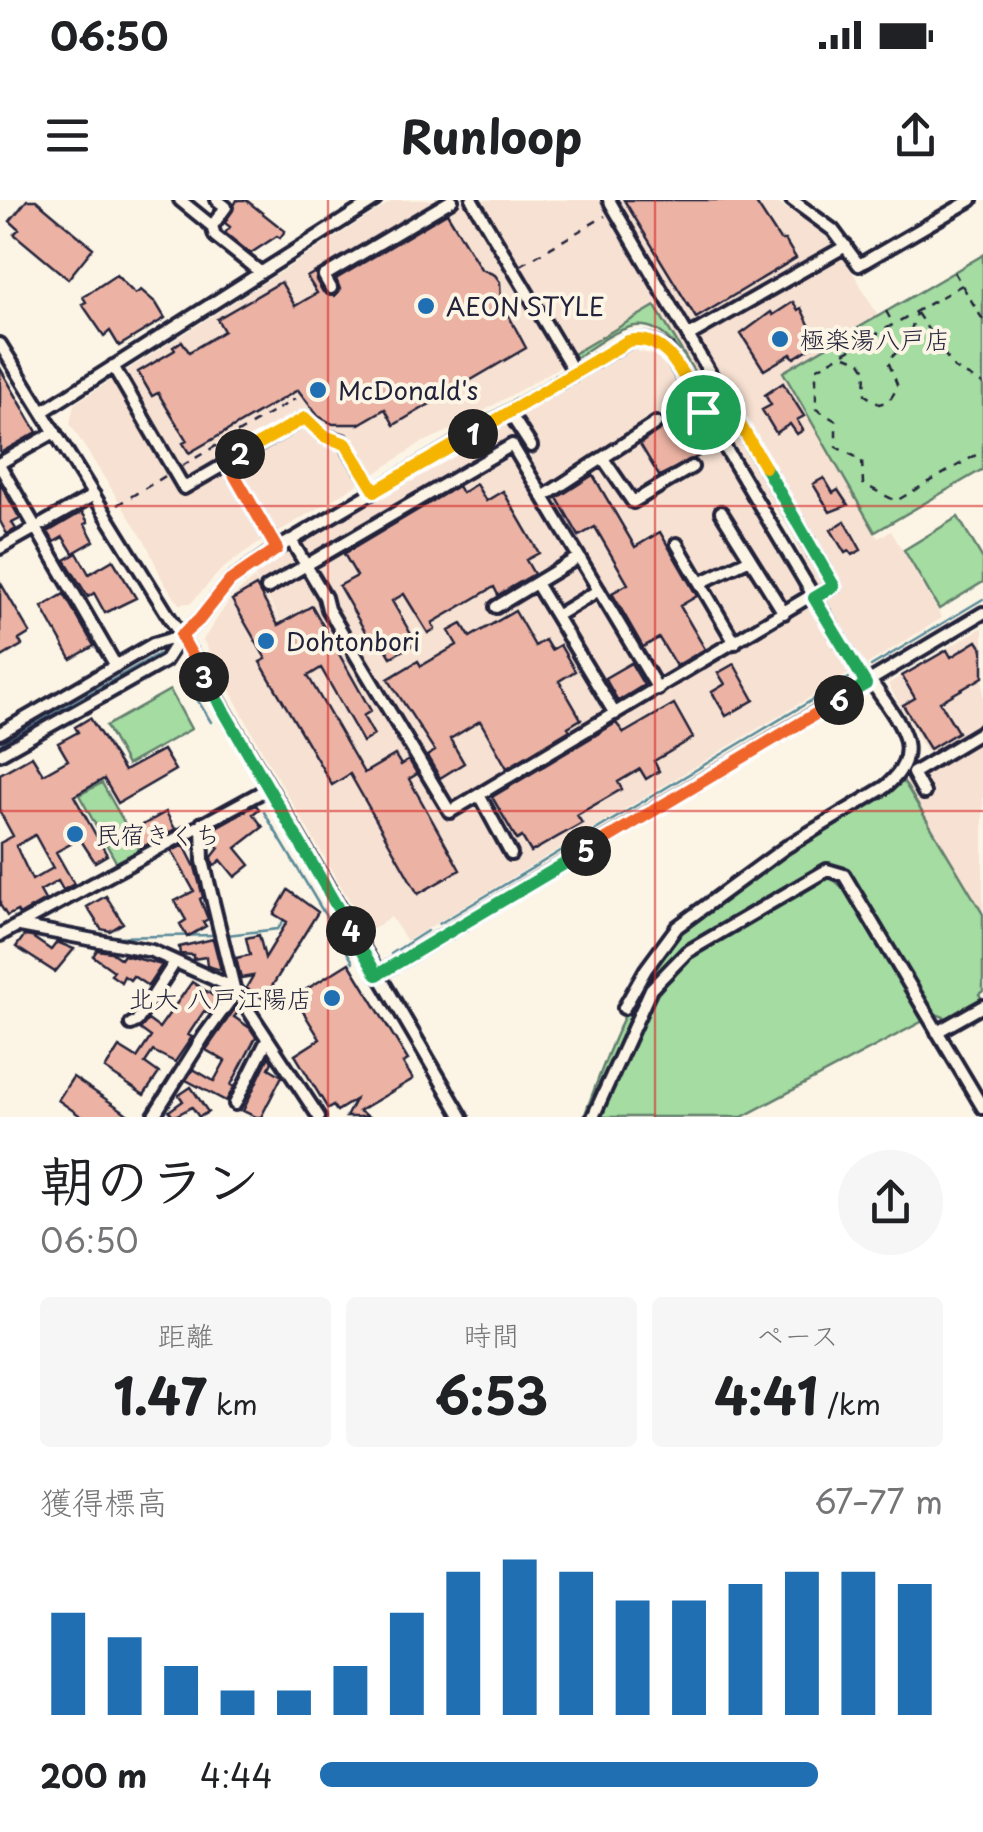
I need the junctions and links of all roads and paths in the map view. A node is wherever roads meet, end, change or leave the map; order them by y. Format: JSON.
{"nodes":[{"id":1,"x":180,"y":200,"type":"edge"},
{"id":2,"x":217,"y":200,"type":"edge"},
{"id":3,"x":375,"y":200,"type":"edge"},
{"id":4,"x":452,"y":200,"type":"edge"},
{"id":5,"x":472,"y":200,"type":"edge"},
{"id":6,"x":792,"y":200,"type":"edge"},
{"id":7,"x":971,"y":200,"type":"edge"},
{"id":8,"x":612,"y":205,"type":"edge"},
{"id":9,"x":212,"y":226,"type":"junction"},
{"id":10,"x":846,"y":246,"type":"junction"},
{"id":11,"x":513,"y":270,"type":"junction"},
{"id":12,"x":260,"y":272,"type":"junction"},
{"id":13,"x":954,"y":272,"type":"dead end"},
{"id":14,"x":962,"y":285,"type":"junction"},
{"id":15,"x":331,"y":288,"type":"dead end"},
{"id":16,"x":886,"y":310,"type":"dead end"},
{"id":17,"x":916,"y":312,"type":"junction"},
{"id":18,"x":983,"y":320,"type":"edge"},
{"id":19,"x":894,"y":325,"type":"junction"},
{"id":20,"x":688,"y":336,"type":"junction"},
{"id":21,"x":1,"y":348,"type":"edge"},
{"id":22,"x":843,"y":354,"type":"junction"},
{"id":23,"x":113,"y":366,"type":"junction"},
{"id":24,"x":575,"y":374,"type":"junction"},
{"id":25,"x":983,"y":384,"type":"edge"},
{"id":26,"x":295,"y":399,"type":"dead end"},
{"id":27,"x":725,"y":399,"type":"junction"},
{"id":28,"x":42,"y":412,"type":"junction"},
{"id":29,"x":510,"y":412,"type":"junction"},
{"id":30,"x":703,"y":412,"type":"junction"},
{"id":31,"x":656,"y":423,"type":"dead end"},
{"id":32,"x":54,"y":432,"type":"junction"},
{"id":33,"x":544,"y":437,"type":"dead end"},
{"id":34,"x":531,"y":446,"type":"junction"},
{"id":35,"x":756,"y":451,"type":"junction"},
{"id":36,"x":983,"y":451,"type":"edge"},
{"id":37,"x":517,"y":454,"type":"junction"},
{"id":38,"x":604,"y":460,"type":"junction"},
{"id":39,"x":227,"y":462,"type":"junction"},
{"id":40,"x":0,"y":464,"type":"edge"},
{"id":41,"x":734,"y":464,"type":"junction"},
{"id":42,"x":692,"y":467,"type":"dead end"},
{"id":43,"x":174,"y":471,"type":"junction"},
{"id":44,"x":375,"y":491,"type":"junction"},
{"id":45,"x":94,"y":495,"type":"junction"},
{"id":46,"x":543,"y":498,"type":"junction"},
{"id":47,"x":116,"y":506,"type":"dead end"},
{"id":48,"x":722,"y":512,"type":"dead end"},
{"id":49,"x":36,"y":528,"type":"junction"},
{"id":50,"x":291,"y":540,"type":"junction"},
{"id":51,"x":677,"y":544,"type":"dead end"},
{"id":52,"x":0,"y":548,"type":"edge"},
{"id":53,"x":277,"y":549,"type":"junction"},
{"id":54,"x":579,"y":557,"type":"junction"},
{"id":55,"x":750,"y":559,"type":"junction"},
{"id":56,"x":307,"y":566,"type":"junction"},
{"id":57,"x":536,"y":583,"type":"junction"},
{"id":58,"x":700,"y":583,"type":"junction"},
{"id":59,"x":267,"y":588,"type":"dead end"},
{"id":60,"x":599,"y":590,"type":"junction"},
{"id":61,"x":813,"y":597,"type":"junction"},
{"id":62,"x":496,"y":607,"type":"dead end"},
{"id":63,"x":983,"y":612,"type":"edge"},
{"id":64,"x":784,"y":614,"type":"junction"},
{"id":65,"x":556,"y":616,"type":"junction"},
{"id":66,"x":181,"y":636,"type":"junction"},
{"id":67,"x":735,"y":642,"type":"junction"},
{"id":68,"x":116,"y":666,"type":"junction"},
{"id":69,"x":869,"y":682,"type":"junction"},
{"id":70,"x":658,"y":688,"type":"junction"},
{"id":71,"x":615,"y":714,"type":"junction"},
{"id":72,"x":983,"y":731,"type":"edge"},
{"id":73,"x":0,"y":733,"type":"edge"},
{"id":74,"x":0,"y":754,"type":"edge"},
{"id":75,"x":267,"y":789,"type":"junction"},
{"id":76,"x":924,"y":793,"type":"dead end"},
{"id":77,"x":479,"y":795,"type":"junction"},
{"id":78,"x":202,"y":823,"type":"junction"},
{"id":79,"x":512,"y":854,"type":"dead end"},
{"id":80,"x":20,"y":926,"type":"junction"},
{"id":81,"x":0,"y":935,"type":"edge"},
{"id":82,"x":175,"y":962,"type":"junction"},
{"id":83,"x":377,"y":975,"type":"junction"},
{"id":84,"x":235,"y":990,"type":"junction"},
{"id":85,"x":983,"y":1006,"type":"edge"},
{"id":86,"x":624,"y":1008,"type":"dead end"},
{"id":87,"x":131,"y":1024,"type":"dead end"},
{"id":88,"x":938,"y":1032,"type":"junction"},
{"id":89,"x":267,"y":1040,"type":"junction"},
{"id":90,"x":235,"y":1104,"type":"dead end"},
{"id":91,"x":983,"y":1108,"type":"edge"},
{"id":92,"x":152,"y":1117,"type":"edge"},
{"id":93,"x":319,"y":1117,"type":"edge"},
{"id":94,"x":462,"y":1117,"type":"edge"},
{"id":95,"x":593,"y":1117,"type":"edge"}],
"edges":[{"from":1,"to":9,"type":"street"},
{"from":2,"to":9,"type":"street"},
{"from":3,"to":12,"type":"street"},
{"from":4,"to":15,"type":"street"},
{"from":5,"to":11,"type":"street"},
{"from":6,"to":10,"type":"street"},
{"from":7,"to":10,"type":"street"},
{"from":8,"to":11,"type":"path"},
{"from":8,"to":20,"type":"street"},
{"from":9,"to":12,"type":"street"},
{"from":10,"to":20,"type":"street"},
{"from":11,"to":24,"type":"street"},
{"from":12,"to":23,"type":"street"},
{"from":13,"to":14,"type":"path"},
{"from":14,"to":17,"type":"path"},
{"from":14,"to":18,"type":"path"},
{"from":16,"to":19,"type":"path"},
{"from":17,"to":19,"type":"path"},
{"from":17,"to":22,"type":"path"},
{"from":17,"to":25,"type":"path"},
{"from":19,"to":22,"type":"path"},
{"from":20,"to":27,"type":"street"},
{"from":21,"to":28,"type":"street"},
{"from":22,"to":36,"type":"path"},
{"from":23,"to":28,"type":"street"},
{"from":23,"to":43,"type":"street"},
{"from":24,"to":29,"type":"street"},
{"from":24,"to":30,"type":"street"},
{"from":26,"to":43,"type":"path"},
{"from":27,"to":30,"type":"street"},
{"from":27,"to":35,"type":"street"},
{"from":28,"to":32,"type":"street"},
{"from":29,"to":34,"type":"street"},
{"from":29,"to":44,"type":"street"},
{"from":30,"to":41,"type":"street"},
{"from":31,"to":38,"type":"street"},
{"from":32,"to":40,"type":"street"},
{"from":32,"to":45,"type":"street"},
{"from":33,"to":34,"type":"street"},
{"from":34,"to":37,"type":"street"},
{"from":35,"to":41,"type":"street"},
{"from":35,"to":61,"type":"street"},
{"from":37,"to":46,"type":"street"},
{"from":37,"to":56,"type":"street"},
{"from":38,"to":42,"type":"street"},
{"from":38,"to":46,"type":"street"},
{"from":39,"to":43,"type":"street"},
{"from":39,"to":44,"type":"street"},
{"from":39,"to":53,"type":"street"},
{"from":40,"to":49,"type":"street"},
{"from":41,"to":61,"type":"street"},
{"from":43,"to":47,"type":"path"},
{"from":44,"to":50,"type":"street"},
{"from":45,"to":49,"type":"street"},
{"from":45,"to":66,"type":"street"},
{"from":46,"to":54,"type":"street"},
{"from":48,"to":55,"type":"street"},
{"from":49,"to":52,"type":"street"},
{"from":49,"to":68,"type":"street"},
{"from":50,"to":53,"type":"street"},
{"from":50,"to":56,"type":"street"},
{"from":51,"to":58,"type":"street"},
{"from":53,"to":66,"type":"street"},
{"from":54,"to":57,"type":"street"},
{"from":54,"to":60,"type":"street"},
{"from":55,"to":58,"type":"street"},
{"from":55,"to":64,"type":"street"},
{"from":56,"to":59,"type":"street"},
{"from":56,"to":77,"type":"street"},
{"from":57,"to":62,"type":"street"},
{"from":57,"to":65,"type":"street"},
{"from":58,"to":67,"type":"street"},
{"from":60,"to":65,"type":"street"},
{"from":60,"to":70,"type":"street"},
{"from":61,"to":64,"type":"street"},
{"from":61,"to":69,"type":"street"},
{"from":63,"to":69,"type":"street"},
{"from":64,"to":67,"type":"street"},
{"from":65,"to":71,"type":"street"},
{"from":66,"to":68,"type":"street"},
{"from":66,"to":74,"type":"street"},
{"from":66,"to":75,"type":"street"},
{"from":67,"to":70,"type":"street"},
{"from":68,"to":73,"type":"street"},
{"from":69,"to":83,"type":"street"},
{"from":69,"to":86,"type":"street"},
{"from":70,"to":71,"type":"street"},
{"from":71,"to":77,"type":"street"},
{"from":72,"to":76,"type":"street"},
{"from":75,"to":78,"type":"street"},
{"from":75,"to":83,"type":"street"},
{"from":77,"to":79,"type":"street"},
{"from":78,"to":80,"type":"street"},
{"from":78,"to":84,"type":"street"},
{"from":80,"to":81,"type":"street"},
{"from":80,"to":82,"type":"street"},
{"from":82,"to":84,"type":"street"},
{"from":82,"to":87,"type":"street"},
{"from":83,"to":94,"type":"street"},
{"from":84,"to":89,"type":"street"},
{"from":84,"to":92,"type":"street"},
{"from":85,"to":88,"type":"street"},
{"from":88,"to":91,"type":"street"},
{"from":88,"to":95,"type":"street"},
{"from":89,"to":90,"type":"street"},
{"from":89,"to":93,"type":"street"}]}
